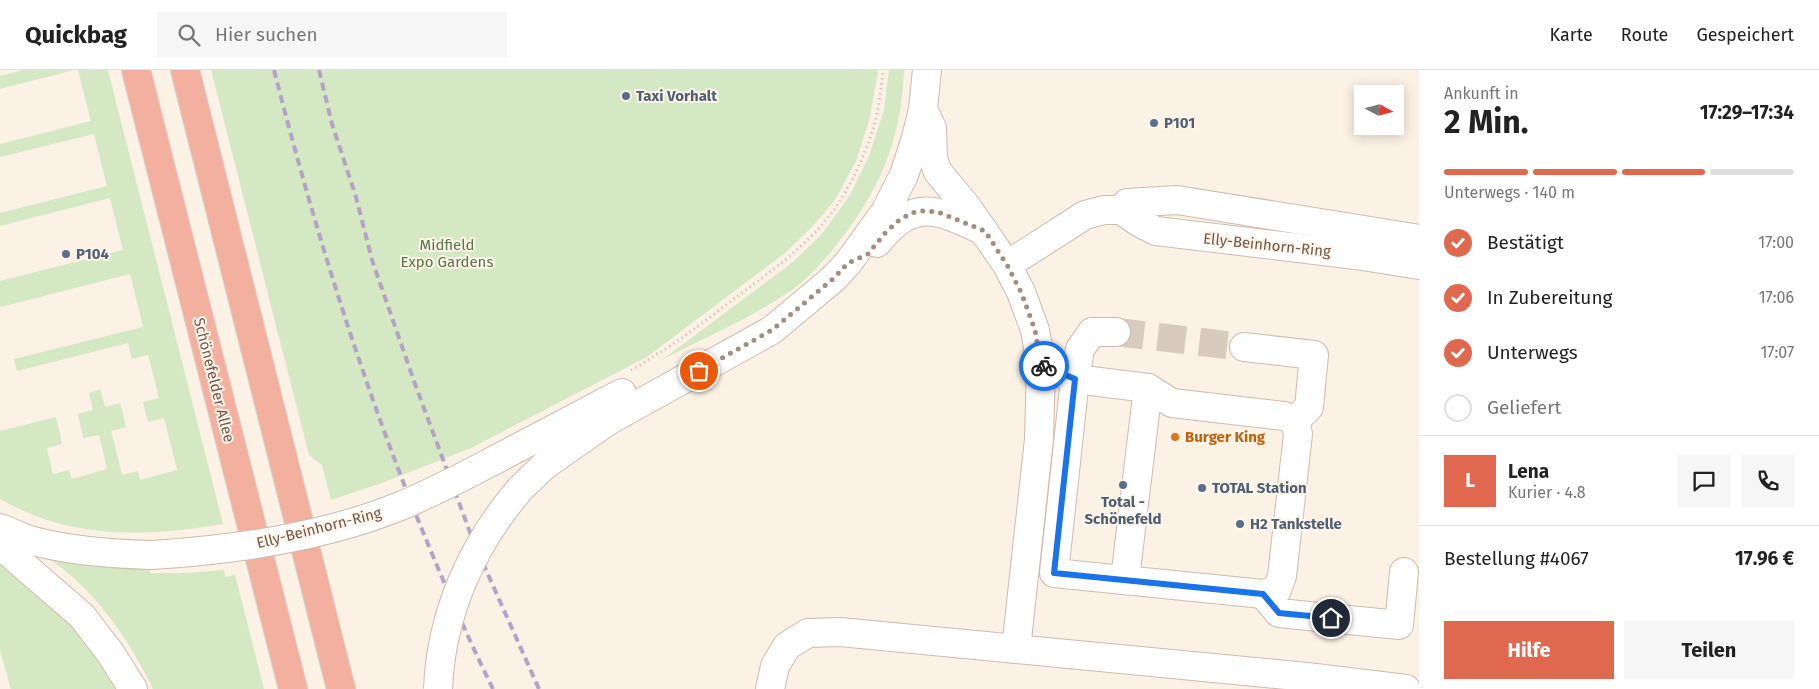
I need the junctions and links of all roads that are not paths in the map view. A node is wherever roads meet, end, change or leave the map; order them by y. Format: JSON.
{"nodes":[{"id":1,"x":136,"y":70,"type":"edge"},
{"id":2,"x":185,"y":70,"type":"edge"},
{"id":3,"x":927,"y":70,"type":"edge"},
{"id":4,"x":923,"y":109,"type":"junction"},
{"id":5,"x":1121,"y":210,"type":"junction"},
{"id":6,"x":985,"y":231,"type":"junction"},
{"id":7,"x":1419,"y":240,"type":"edge"},
{"id":8,"x":848,"y":263,"type":"junction"},
{"id":9,"x":1007,"y":265,"type":"junction"},
{"id":10,"x":1419,"y":265,"type":"edge"},
{"id":11,"x":1116,"y":332,"type":"tunnel mouth"},
{"id":12,"x":1244,"y":347,"type":"tunnel mouth"},
{"id":13,"x":1041,"y":365,"type":"junction"},
{"id":14,"x":699,"y":371,"type":"junction"},
{"id":15,"x":1075,"y":379,"type":"junction"},
{"id":16,"x":1148,"y":388,"type":"junction"},
{"id":17,"x":1296,"y":432,"type":"junction"},
{"id":18,"x":0,"y":528,"type":"edge"},
{"id":19,"x":0,"y":545,"type":"edge"},
{"id":20,"x":1404,"y":572,"type":"dead end"},
{"id":21,"x":1124,"y":580,"type":"junction"},
{"id":22,"x":1263,"y":594,"type":"junction"},
{"id":23,"x":1016,"y":649,"type":"junction"},
{"id":24,"x":133,"y":689,"type":"edge"},
{"id":25,"x":293,"y":689,"type":"edge"},
{"id":26,"x":341,"y":689,"type":"edge"},
{"id":27,"x":438,"y":689,"type":"edge"},
{"id":28,"x":770,"y":689,"type":"edge"},
{"id":29,"x":1406,"y":689,"type":"edge"}],
"edges":[{"from":1,"to":25,"type":"highway","name":"Schönefelder Allee"},
{"from":2,"to":26,"type":"highway"},
{"from":3,"to":4,"type":"street","name":"Elly-Beinhorn-Ring"},
{"from":4,"to":6,"type":"street"},
{"from":4,"to":8,"type":"street","name":"Elly-Beinhorn-Ring"},
{"from":5,"to":7,"type":"street","name":"Elly-Beinhorn-Ring"},
{"from":5,"to":9,"type":"street","name":"Elly-Beinhorn-Ring"},
{"from":5,"to":10,"type":"street","name":"Elly-Beinhorn-Ring"},
{"from":6,"to":8,"type":"street","name":"Elly-Beinhorn-Ring"},
{"from":6,"to":9,"type":"street"},
{"from":8,"to":14,"type":"street","name":"Elly-Beinhorn-Ring"},
{"from":9,"to":13,"type":"street"},
{"from":11,"to":15,"type":"street"},
{"from":12,"to":17,"type":"street"},
{"from":13,"to":15,"type":"street"},
{"from":13,"to":23,"type":"street"},
{"from":14,"to":18,"type":"street","name":"Elly-Beinhorn-Ring","bridge":true},
{"from":14,"to":27,"type":"street","name":"Elly-Beinhorn-Ring","bridge":true},
{"from":15,"to":16,"type":"street"},
{"from":15,"to":21,"type":"street"},
{"from":16,"to":17,"type":"street"},
{"from":16,"to":21,"type":"street"},
{"from":17,"to":22,"type":"street"},
{"from":19,"to":24,"type":"street"},
{"from":20,"to":22,"type":"street"},
{"from":21,"to":22,"type":"street"},
{"from":23,"to":28,"type":"street"},
{"from":23,"to":29,"type":"street"}]}
